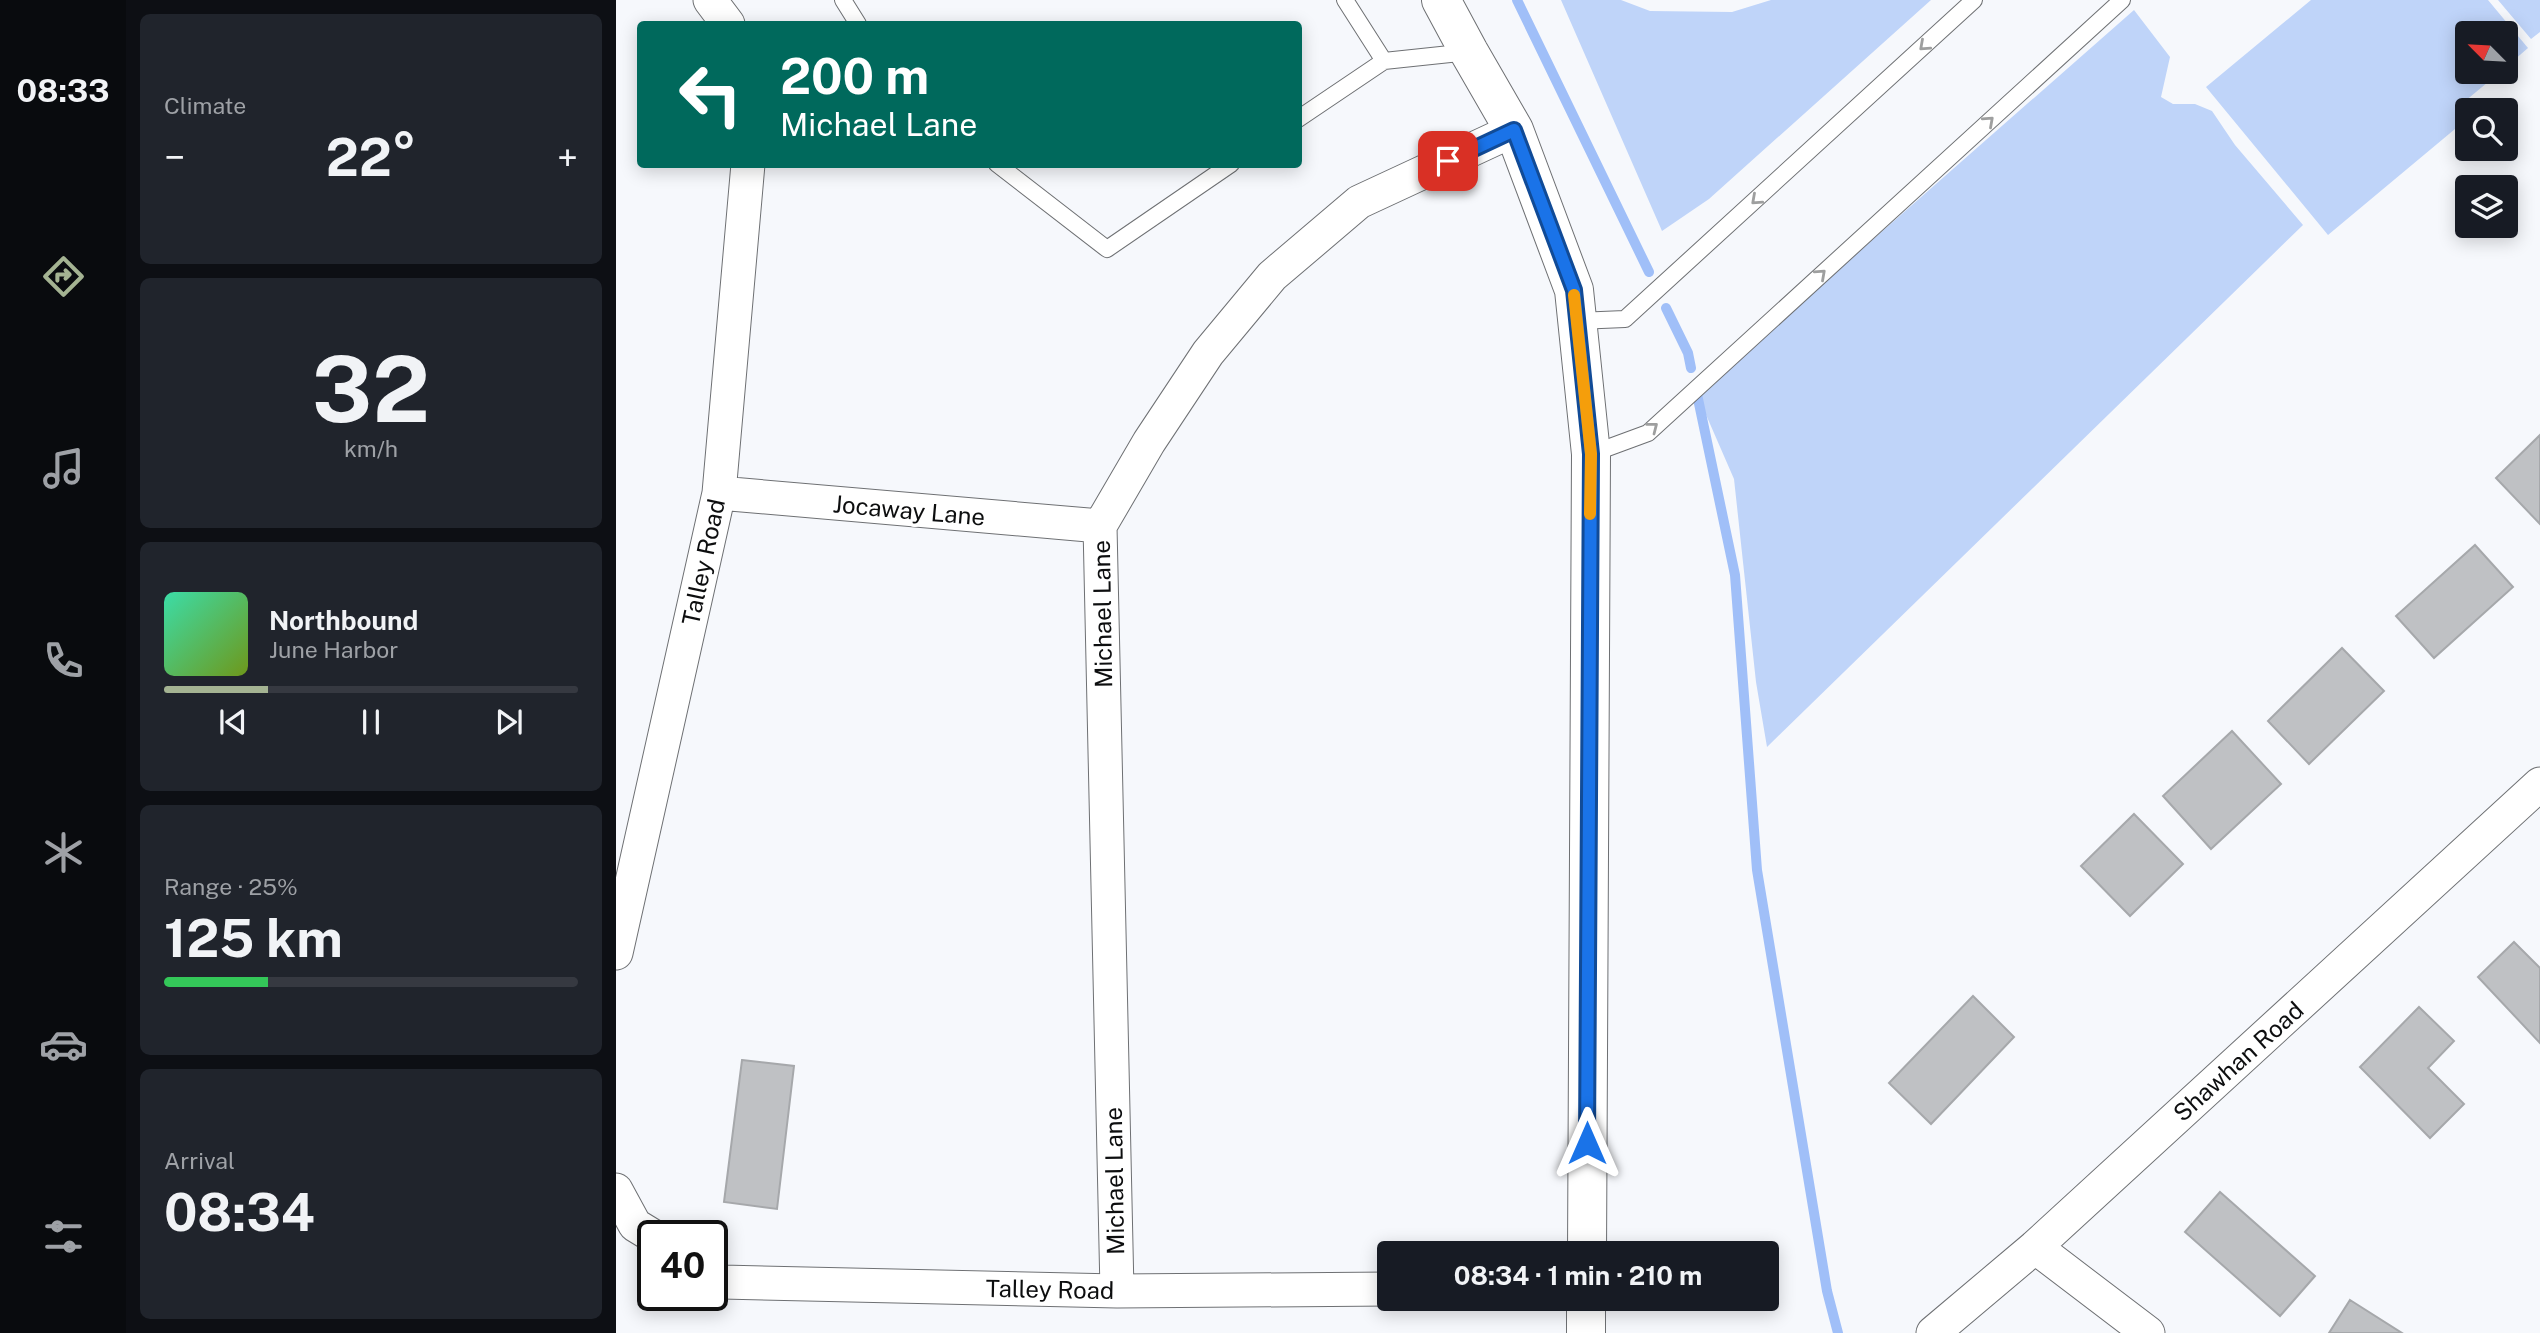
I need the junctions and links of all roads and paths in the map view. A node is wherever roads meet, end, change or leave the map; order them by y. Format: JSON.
{"nodes":[{"id":1,"x":710,"y":0,"type":"edge"},
{"id":2,"x":843,"y":0,"type":"edge"},
{"id":3,"x":1345,"y":0,"type":"edge"},
{"id":4,"x":1441,"y":0,"type":"edge"},
{"id":5,"x":1975,"y":0,"type":"edge"},
{"id":6,"x":2122,"y":0,"type":"edge"},
{"id":7,"x":726,"y":21,"type":"edge"},
{"id":8,"x":856,"y":21,"type":"edge"},
{"id":9,"x":1469,"y":52,"type":"junction"},
{"id":10,"x":1384,"y":61,"type":"junction"},
{"id":11,"x":1302,"y":116,"type":"edge"},
{"id":12,"x":1514,"y":130,"type":"junction"},
{"id":13,"x":748,"y":168,"type":"edge"},
{"id":14,"x":1002,"y":168,"type":"edge"},
{"id":15,"x":1225,"y":168,"type":"edge"},
{"id":16,"x":1577,"y":321,"type":"junction"},
{"id":17,"x":1591,"y":454,"type":"junction"},
{"id":18,"x":719,"y":493,"type":"junction"},
{"id":19,"x":1100,"y":526,"type":"junction"},
{"id":20,"x":2539,"y":788,"type":"edge"},
{"id":21,"x":616,"y":953,"type":"edge"},
{"id":22,"x":616,"y":1190,"type":"edge"},
{"id":23,"x":637,"y":1226,"type":"edge"},
{"id":24,"x":1587,"y":1241,"type":"edge"},
{"id":25,"x":2035,"y":1247,"type":"junction"},
{"id":26,"x":728,"y":1282,"type":"edge"},
{"id":27,"x":1377,"y":1289,"type":"edge"},
{"id":28,"x":1116,"y":1291,"type":"junction"},
{"id":29,"x":1586,"y":1311,"type":"edge"},
{"id":30,"x":1586,"y":1333,"type":"edge"},
{"id":31,"x":1933,"y":1333,"type":"edge"},
{"id":32,"x":2148,"y":1333,"type":"edge"}],
"edges":[{"from":1,"to":7,"type":"street"},
{"from":2,"to":8,"type":"lane"},
{"from":3,"to":10,"type":"lane"},
{"from":4,"to":9,"type":"street"},
{"from":5,"to":16,"type":"lane","one_way":true},
{"from":17,"to":6,"type":"lane","one_way":true},
{"from":9,"to":10,"type":"lane"},
{"from":9,"to":12,"type":"street"},
{"from":10,"to":11,"type":"lane"},
{"from":12,"to":16,"type":"street"},
{"from":12,"to":19,"type":"street","name":"Michael Lane"},
{"from":13,"to":18,"type":"street","name":"Talley Road"},
{"from":14,"to":15,"type":"lane"},
{"from":16,"to":17,"type":"street"},
{"from":17,"to":24,"type":"street"},
{"from":18,"to":19,"type":"street","name":"Jocaway Lane"},
{"from":18,"to":21,"type":"street","name":"Talley Road"},
{"from":19,"to":28,"type":"street","name":"Michael Lane"},
{"from":20,"to":25,"type":"street","name":"Shawhan Road"},
{"from":22,"to":23,"type":"street"},
{"from":25,"to":31,"type":"street","name":"Shawhan Road"},
{"from":25,"to":32,"type":"street"},
{"from":26,"to":28,"type":"street","name":"Talley Road"},
{"from":27,"to":28,"type":"street","name":"Talley Road"},
{"from":29,"to":30,"type":"street"}]}
